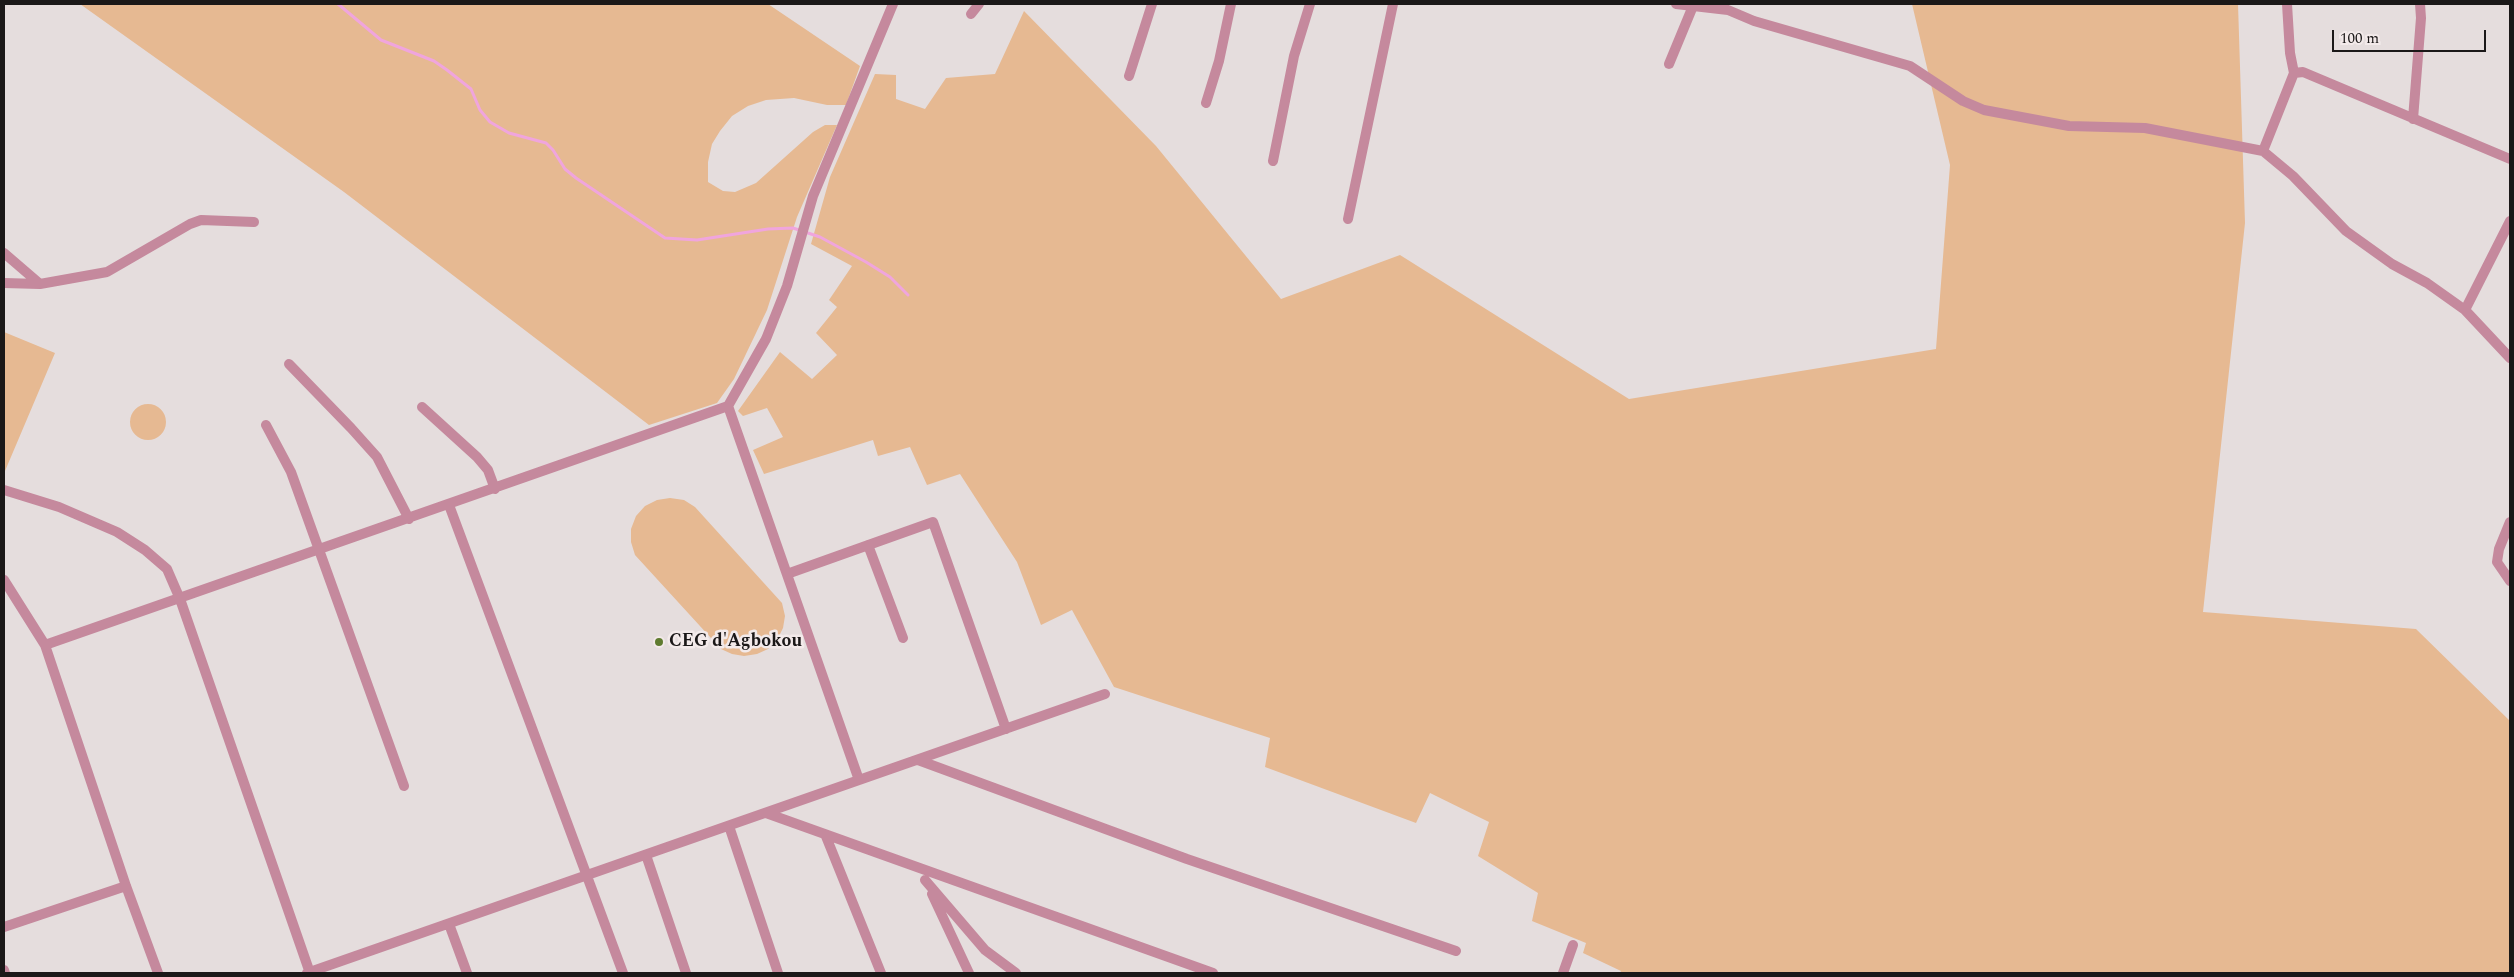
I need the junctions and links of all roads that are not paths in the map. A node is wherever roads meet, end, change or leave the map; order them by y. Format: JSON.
{"nodes":[{"id":1,"x":892,"y":4,"type":"edge"},
{"id":2,"x":979,"y":4,"type":"edge"},
{"id":3,"x":1152,"y":4,"type":"edge"},
{"id":4,"x":1231,"y":4,"type":"edge"},
{"id":5,"x":1310,"y":4,"type":"edge"},
{"id":6,"x":1393,"y":4,"type":"edge"},
{"id":7,"x":1676,"y":4,"type":"edge"},
{"id":8,"x":2287,"y":4,"type":"edge"},
{"id":9,"x":2420,"y":4,"type":"edge"},
{"id":10,"x":1693,"y":6,"type":"junction"},
{"id":11,"x":1728,"y":7,"type":"edge"},
{"id":12,"x":971,"y":14,"type":"dead end"},
{"id":13,"x":1669,"y":64,"type":"dead end"},
{"id":14,"x":2294,"y":73,"type":"junction"},
{"id":15,"x":1129,"y":76,"type":"dead end"},
{"id":16,"x":1206,"y":103,"type":"dead end"},
{"id":17,"x":2413,"y":119,"type":"junction"},
{"id":18,"x":2263,"y":151,"type":"junction"},
{"id":19,"x":2510,"y":159,"type":"edge"},
{"id":20,"x":1273,"y":161,"type":"dead end"},
{"id":21,"x":1348,"y":219,"type":"dead end"},
{"id":22,"x":254,"y":222,"type":"dead end"},
{"id":23,"x":2510,"y":224,"type":"edge"},
{"id":24,"x":4,"y":253,"type":"edge"},
{"id":25,"x":4,"y":283,"type":"edge"},
{"id":26,"x":40,"y":284,"type":"junction"},
{"id":27,"x":2466,"y":310,"type":"junction"},
{"id":28,"x":2510,"y":358,"type":"edge"},
{"id":29,"x":289,"y":364,"type":"dead end"},
{"id":30,"x":728,"y":406,"type":"junction"},
{"id":31,"x":422,"y":407,"type":"dead end"},
{"id":32,"x":266,"y":425,"type":"dead end"},
{"id":33,"x":495,"y":489,"type":"junction"},
{"id":34,"x":4,"y":490,"type":"edge"},
{"id":35,"x":449,"y":506,"type":"junction"},
{"id":36,"x":409,"y":519,"type":"junction"},
{"id":37,"x":2510,"y":522,"type":"edge"},
{"id":38,"x":868,"y":545,"type":"junction"},
{"id":39,"x":318,"y":551,"type":"junction"},
{"id":40,"x":787,"y":574,"type":"junction"},
{"id":41,"x":4,"y":580,"type":"edge"},
{"id":42,"x":2510,"y":581,"type":"edge"},
{"id":43,"x":180,"y":598,"type":"junction"},
{"id":44,"x":903,"y":638,"type":"dead end"},
{"id":45,"x":45,"y":645,"type":"junction"},
{"id":46,"x":1105,"y":694,"type":"dead end"},
{"id":47,"x":1006,"y":729,"type":"junction"},
{"id":48,"x":918,"y":760,"type":"junction"},
{"id":49,"x":859,"y":780,"type":"junction"},
{"id":50,"x":404,"y":786,"type":"dead end"},
{"id":51,"x":766,"y":813,"type":"junction"},
{"id":52,"x":729,"y":826,"type":"junction"},
{"id":53,"x":825,"y":834,"type":"junction"},
{"id":54,"x":646,"y":855,"type":"junction"},
{"id":55,"x":920,"y":868,"type":"junction"},
{"id":56,"x":586,"y":876,"type":"junction"},
{"id":57,"x":925,"y":880,"type":"junction"},
{"id":58,"x":126,"y":886,"type":"junction"},
{"id":59,"x":449,"y":924,"type":"junction"},
{"id":60,"x":4,"y":926,"type":"edge"},
{"id":61,"x":1573,"y":945,"type":"dead end"},
{"id":62,"x":1456,"y":951,"type":"dead end"},
{"id":63,"x":4,"y":970,"type":"edge"},
{"id":64,"x":5,"y":973,"type":"edge"},
{"id":65,"x":158,"y":973,"type":"edge"},
{"id":66,"x":309,"y":973,"type":"edge"},
{"id":67,"x":466,"y":973,"type":"edge"},
{"id":68,"x":623,"y":973,"type":"edge"},
{"id":69,"x":686,"y":973,"type":"edge"},
{"id":70,"x":778,"y":973,"type":"edge"},
{"id":71,"x":881,"y":973,"type":"edge"},
{"id":72,"x":969,"y":973,"type":"edge"},
{"id":73,"x":1016,"y":973,"type":"edge"},
{"id":74,"x":1213,"y":973,"type":"edge"},
{"id":75,"x":1563,"y":973,"type":"edge"}],
"edges":[{"from":1,"to":30,"type":"street"},
{"from":2,"to":12,"type":"street"},
{"from":3,"to":15,"type":"street"},
{"from":4,"to":16,"type":"street"},
{"from":5,"to":20,"type":"street"},
{"from":6,"to":21,"type":"street"},
{"from":7,"to":10,"type":"street"},
{"from":8,"to":14,"type":"street"},
{"from":9,"to":17,"type":"street"},
{"from":10,"to":11,"type":"street"},
{"from":10,"to":13,"type":"street"},
{"from":11,"to":18,"type":"street"},
{"from":14,"to":17,"type":"street"},
{"from":14,"to":18,"type":"street"},
{"from":17,"to":19,"type":"street"},
{"from":18,"to":27,"type":"street"},
{"from":22,"to":26,"type":"street"},
{"from":23,"to":27,"type":"street"},
{"from":24,"to":26,"type":"street"},
{"from":25,"to":26,"type":"street"},
{"from":27,"to":28,"type":"street"},
{"from":29,"to":36,"type":"street"},
{"from":30,"to":33,"type":"street"},
{"from":30,"to":40,"type":"street"},
{"from":31,"to":33,"type":"street"},
{"from":32,"to":39,"type":"street"},
{"from":33,"to":35,"type":"street"},
{"from":34,"to":43,"type":"street"},
{"from":35,"to":36,"type":"street"},
{"from":35,"to":56,"type":"street"},
{"from":36,"to":39,"type":"street"},
{"from":37,"to":42,"type":"street"},
{"from":38,"to":40,"type":"street"},
{"from":38,"to":44,"type":"street"},
{"from":38,"to":47,"type":"street"},
{"from":39,"to":43,"type":"street"},
{"from":39,"to":50,"type":"street"},
{"from":40,"to":49,"type":"street"},
{"from":41,"to":45,"type":"street"},
{"from":43,"to":45,"type":"street"},
{"from":43,"to":66,"type":"street"},
{"from":45,"to":58,"type":"street"},
{"from":46,"to":47,"type":"street"},
{"from":47,"to":48,"type":"street"},
{"from":48,"to":49,"type":"street"},
{"from":48,"to":62,"type":"street"},
{"from":49,"to":51,"type":"street"},
{"from":51,"to":52,"type":"street"},
{"from":51,"to":53,"type":"street"},
{"from":52,"to":54,"type":"street"},
{"from":52,"to":70,"type":"street"},
{"from":53,"to":55,"type":"street"},
{"from":53,"to":71,"type":"street"},
{"from":54,"to":56,"type":"street"},
{"from":54,"to":69,"type":"street"},
{"from":55,"to":57,"type":"street"},
{"from":55,"to":74,"type":"street"},
{"from":56,"to":59,"type":"street"},
{"from":56,"to":68,"type":"street"},
{"from":57,"to":72,"type":"street"},
{"from":57,"to":73,"type":"street"},
{"from":58,"to":60,"type":"street"},
{"from":58,"to":65,"type":"street"},
{"from":59,"to":66,"type":"street"},
{"from":59,"to":67,"type":"street"},
{"from":61,"to":75,"type":"street"},
{"from":63,"to":64,"type":"street"}]}
